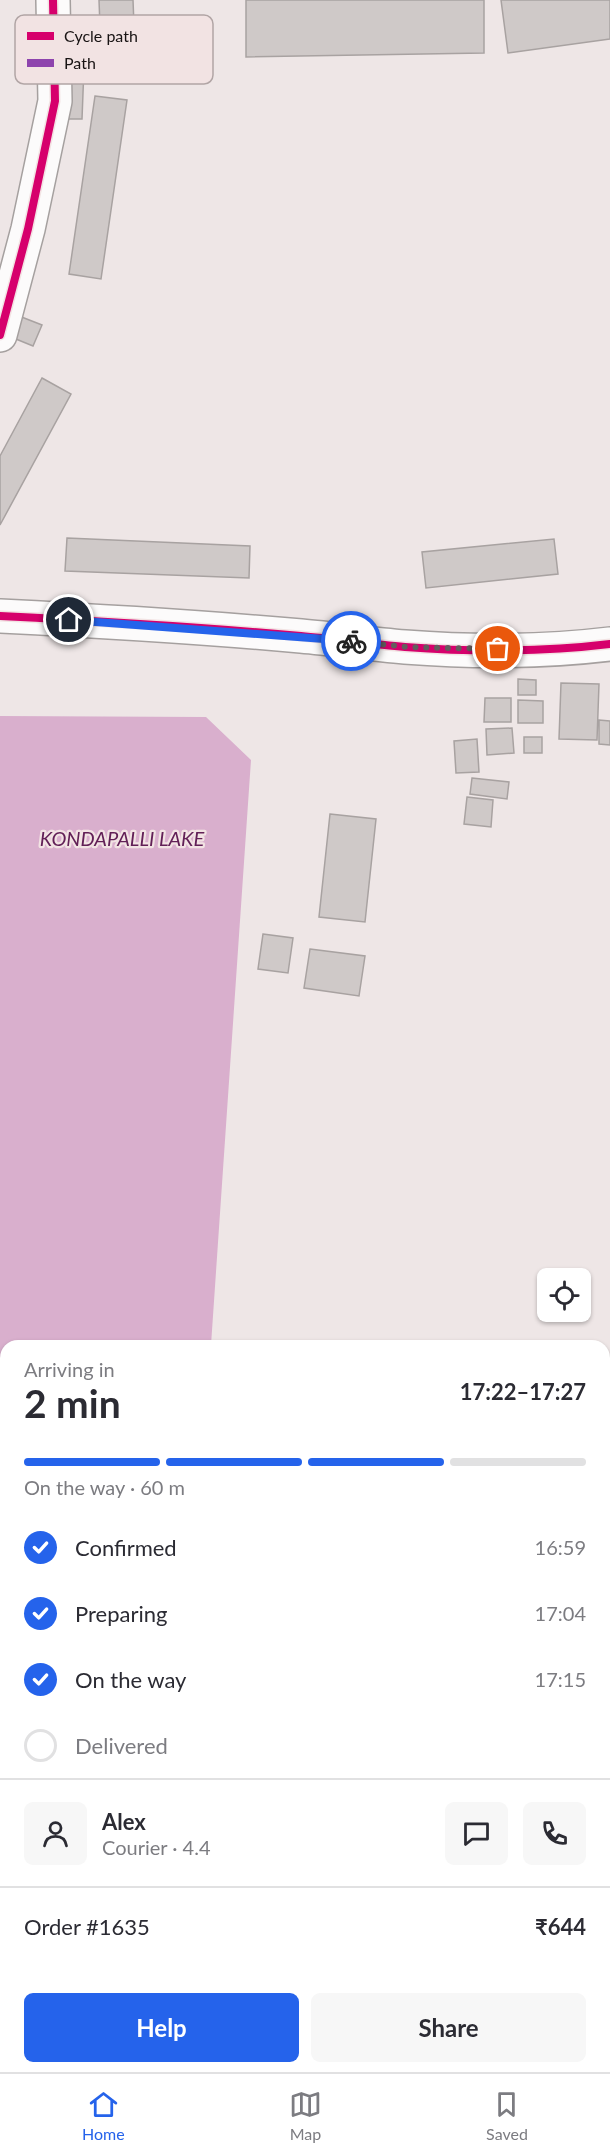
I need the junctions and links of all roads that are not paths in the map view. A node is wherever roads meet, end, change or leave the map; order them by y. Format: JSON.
{"nodes":[{"id":1,"x":53,"y":0,"type":"edge"},
{"id":2,"x":53,"y":15,"type":"edge"},
{"id":3,"x":55,"y":84,"type":"edge"},
{"id":4,"x":0,"y":334,"type":"edge"},
{"id":5,"x":0,"y":616,"type":"edge"},
{"id":6,"x":610,"y":644,"type":"edge"}],
"edges":[{"from":1,"to":2,"type":"street"},
{"from":3,"to":4,"type":"street"},
{"from":5,"to":6,"type":"street"}]}
